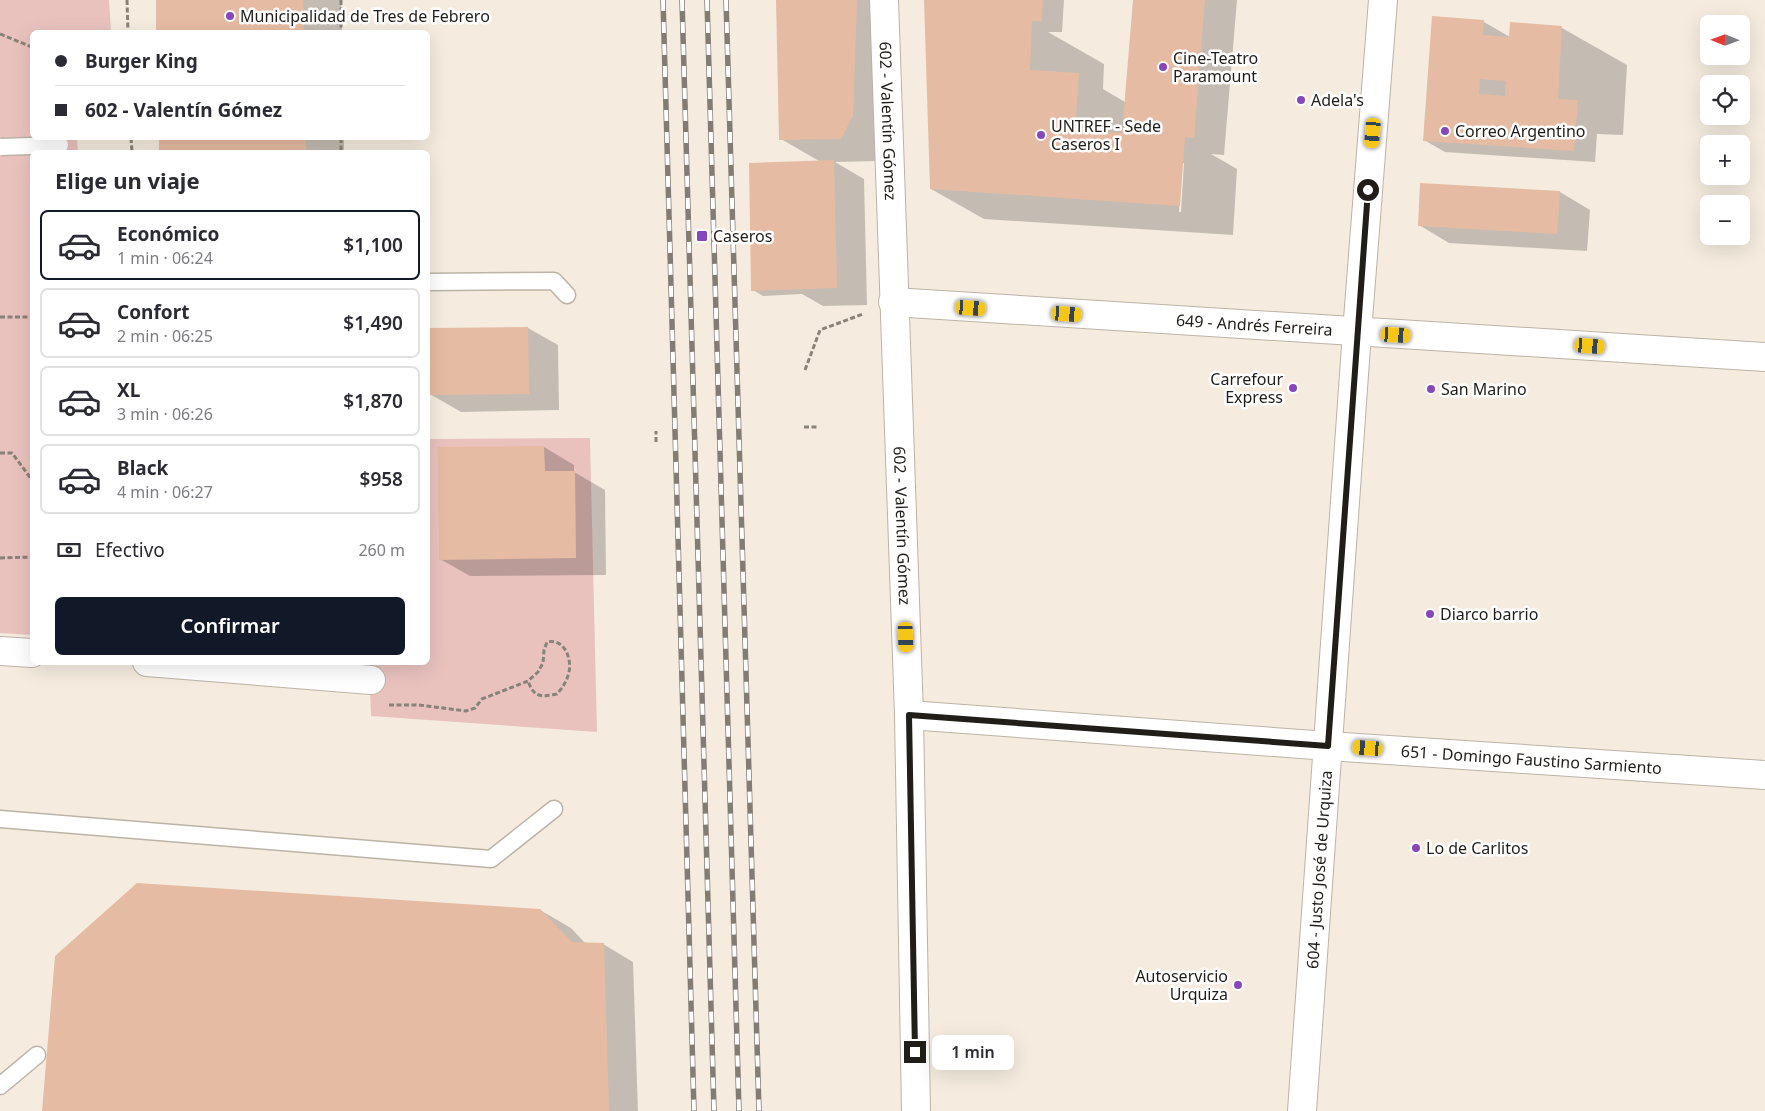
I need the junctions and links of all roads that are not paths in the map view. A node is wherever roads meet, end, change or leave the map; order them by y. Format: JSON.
{"nodes":[{"id":1,"x":884,"y":0,"type":"edge"},
{"id":2,"x":1383,"y":0,"type":"edge"},
{"id":3,"x":60,"y":145,"type":"dead end"},
{"id":4,"x":1,"y":147,"type":"edge"},
{"id":5,"x":430,"y":282,"type":"edge"},
{"id":6,"x":567,"y":295,"type":"dead end"},
{"id":7,"x":893,"y":302,"type":"junction"},
{"id":8,"x":1357,"y":332,"type":"junction"},
{"id":9,"x":1765,"y":357,"type":"edge"},
{"id":10,"x":0,"y":651,"type":"edge"},
{"id":11,"x":30,"y":653,"type":"edge"},
{"id":12,"x":184,"y":665,"type":"edge"},
{"id":13,"x":371,"y":680,"type":"road end"},
{"id":14,"x":909,"y":715,"type":"junction"},
{"id":15,"x":1328,"y":746,"type":"junction"},
{"id":16,"x":1765,"y":775,"type":"edge"},
{"id":17,"x":554,"y":809,"type":"dead end"},
{"id":18,"x":0,"y":819,"type":"edge"},
{"id":19,"x":37,"y":1055,"type":"dead end"},
{"id":20,"x":0,"y":1086,"type":"edge"},
{"id":21,"x":916,"y":1111,"type":"edge"},
{"id":22,"x":1302,"y":1111,"type":"edge"}],
"edges":[{"from":1,"to":7,"type":"street","name":"602 - Valentín Gómez"},
{"from":2,"to":8,"type":"street","name":"604 - Justo José de Urquiza"},
{"from":3,"to":4,"type":"lane","bridge":true},
{"from":5,"to":6,"type":"lane"},
{"from":7,"to":8,"type":"street","name":"649 - Andrés Ferreira"},
{"from":7,"to":14,"type":"street","name":"602 - Valentín Gómez"},
{"from":8,"to":9,"type":"street","name":"649 - Andrés Ferreira"},
{"from":8,"to":15,"type":"street","name":"604 - Justo José de Urquiza"},
{"from":10,"to":11,"type":"street"},
{"from":12,"to":13,"type":"street"},
{"from":14,"to":15,"type":"street","name":"651 - Domingo Faustino Sarmiento"},
{"from":14,"to":21,"type":"street","name":"602 - Valentín Gómez"},
{"from":15,"to":16,"type":"street","name":"651 - Domingo Faustino Sarmiento"},
{"from":15,"to":22,"type":"street","name":"604 - Justo José de Urquiza"},
{"from":17,"to":18,"type":"lane"},
{"from":19,"to":20,"type":"lane"}]}
